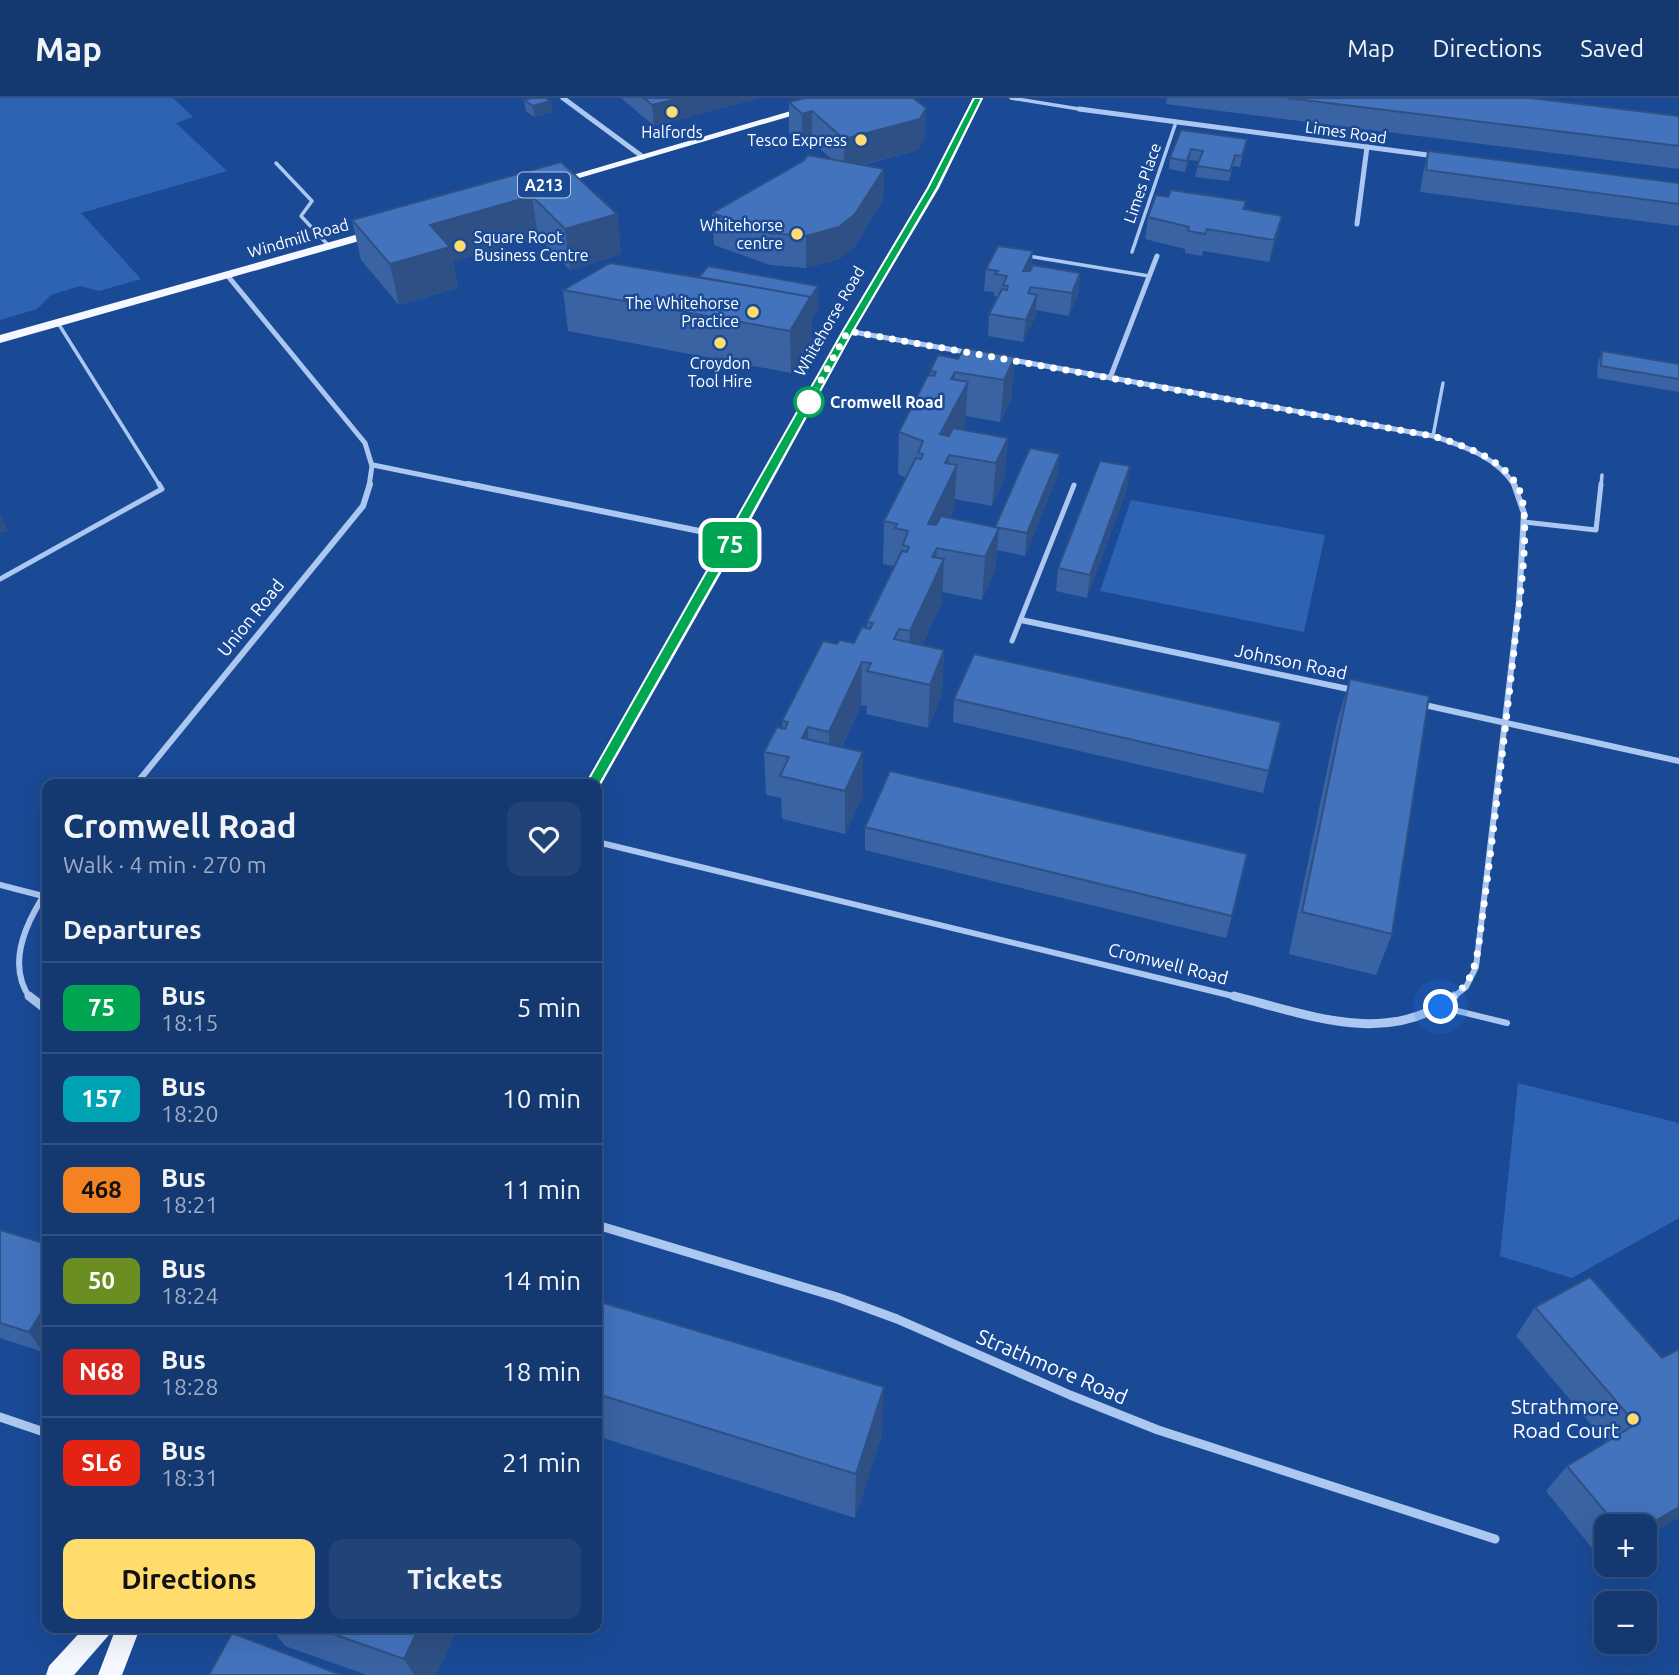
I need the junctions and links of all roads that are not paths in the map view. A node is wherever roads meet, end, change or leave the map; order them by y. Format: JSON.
{"nodes":[{"id":1,"x":563,"y":98,"type":"edge"},
{"id":2,"x":847,"y":98,"type":"edge"},
{"id":3,"x":978,"y":98,"type":"edge"},
{"id":4,"x":1011,"y":98,"type":"edge"},
{"id":5,"x":1079,"y":109,"type":"joint"},
{"id":6,"x":1176,"y":122,"type":"junction"},
{"id":7,"x":1367,"y":147,"type":"junction"},
{"id":8,"x":643,"y":157,"type":"junction"},
{"id":9,"x":1449,"y":158,"type":"edge"},
{"id":10,"x":275,"y":163,"type":"dead end"},
{"id":11,"x":539,"y":186,"type":"edge"},
{"id":12,"x":1357,"y":223,"type":"dead end"},
{"id":13,"x":394,"y":227,"type":"edge"},
{"id":14,"x":329,"y":246,"type":"junction"},
{"id":15,"x":1132,"y":252,"type":"dead end"},
{"id":16,"x":1026,"y":256,"type":"edge"},
{"id":17,"x":1157,"y":256,"type":"dead end"},
{"id":18,"x":227,"y":275,"type":"junction"},
{"id":19,"x":1149,"y":276,"type":"junction"},
{"id":20,"x":58,"y":323,"type":"junction"},
{"id":21,"x":848,"y":331,"type":"junction"},
{"id":22,"x":0,"y":339,"type":"edge"},
{"id":23,"x":976,"y":354,"type":"edge"},
{"id":24,"x":1002,"y":359,"type":"edge"},
{"id":25,"x":1110,"y":378,"type":"junction"},
{"id":26,"x":1443,"y":383,"type":"dead end"},
{"id":27,"x":1433,"y":436,"type":"junction"},
{"id":28,"x":373,"y":465,"type":"junction"},
{"id":29,"x":1602,"y":475,"type":"dead end"},
{"id":30,"x":1074,"y":485,"type":"dead end"},
{"id":31,"x":1524,"y":522,"type":"junction"},
{"id":32,"x":734,"y":538,"type":"junction"},
{"id":33,"x":0,"y":579,"type":"edge"},
{"id":34,"x":1021,"y":620,"type":"junction"},
{"id":35,"x":1012,"y":641,"type":"dead end"},
{"id":36,"x":1368,"y":693,"type":"edge"},
{"id":37,"x":1408,"y":701,"type":"edge"},
{"id":38,"x":1506,"y":723,"type":"junction"},
{"id":39,"x":1679,"y":761,"type":"edge"},
{"id":40,"x":140,"y":779,"type":"edge"},
{"id":41,"x":596,"y":779,"type":"edge"},
{"id":42,"x":602,"y":843,"type":"edge"},
{"id":43,"x":0,"y":885,"type":"edge"},
{"id":44,"x":42,"y":893,"type":"edge"},
{"id":45,"x":42,"y":899,"type":"edge"},
{"id":46,"x":42,"y":1007,"type":"edge"},
{"id":47,"x":1441,"y":1007,"type":"junction"},
{"id":48,"x":1507,"y":1023,"type":"dead end"},
{"id":49,"x":602,"y":1226,"type":"edge"},
{"id":50,"x":0,"y":1417,"type":"edge"},
{"id":51,"x":42,"y":1431,"type":"edge"},
{"id":52,"x":1495,"y":1539,"type":"dead end"},
{"id":53,"x":96,"y":1633,"type":"edge"},
{"id":54,"x":126,"y":1633,"type":"edge"},
{"id":55,"x":58,"y":1675,"type":"edge"},
{"id":56,"x":110,"y":1675,"type":"edge"}],
"edges":[{"from":1,"to":8,"type":"street"},
{"from":2,"to":8,"type":"main road","number":"A213"},
{"from":3,"to":21,"type":"main road","name":"Whitehorse Road"},
{"from":4,"to":5,"type":"lane","name":"Limes Road"},
{"from":5,"to":6,"type":"street","name":"Limes Road"},
{"from":6,"to":7,"type":"street","name":"Limes Road"},
{"from":6,"to":15,"type":"lane","name":"Limes Place"},
{"from":7,"to":9,"type":"street","name":"Limes Road"},
{"from":7,"to":12,"type":"street"},
{"from":8,"to":11,"type":"main road","number":"A213"},
{"from":10,"to":14,"type":"lane"},
{"from":13,"to":14,"type":"main road","name":"Windmill Road"},
{"from":14,"to":18,"type":"main road","name":"Windmill Road"},
{"from":16,"to":19,"type":"lane"},
{"from":17,"to":19,"type":"street"},
{"from":18,"to":20,"type":"main road","name":"Windmill Road"},
{"from":18,"to":28,"type":"street"},
{"from":19,"to":25,"type":"street"},
{"from":20,"to":22,"type":"main road","name":"Windmill Road"},
{"from":20,"to":33,"type":"lane"},
{"from":21,"to":23,"type":"street"},
{"from":21,"to":32,"type":"main road","name":"Whitehorse Road"},
{"from":24,"to":25,"type":"street","name":"Cromwell Road"},
{"from":25,"to":27,"type":"street","name":"Cromwell Road"},
{"from":26,"to":27,"type":"lane"},
{"from":27,"to":31,"type":"street","name":"Cromwell Road"},
{"from":28,"to":32,"type":"street"},
{"from":28,"to":40,"type":"street","name":"Union Road"},
{"from":29,"to":31,"type":"lane"},
{"from":30,"to":34,"type":"lane"},
{"from":31,"to":38,"type":"street","name":"Cromwell Road"},
{"from":32,"to":41,"type":"main road","name":"Whitehorse Road"},
{"from":34,"to":35,"type":"lane"},
{"from":34,"to":36,"type":"street","name":"Johnson Road"},
{"from":37,"to":38,"type":"street"},
{"from":38,"to":39,"type":"street"},
{"from":38,"to":47,"type":"street","name":"Cromwell Road"},
{"from":42,"to":47,"type":"street","name":"Cromwell Road"},
{"from":43,"to":44,"type":"street"},
{"from":45,"to":46,"type":"street"},
{"from":47,"to":48,"type":"lane"},
{"from":49,"to":52,"type":"street","name":"Strathmore Road"},
{"from":50,"to":51,"type":"street"},
{"from":53,"to":55,"type":"main road"},
{"from":54,"to":56,"type":"main road"}]}
